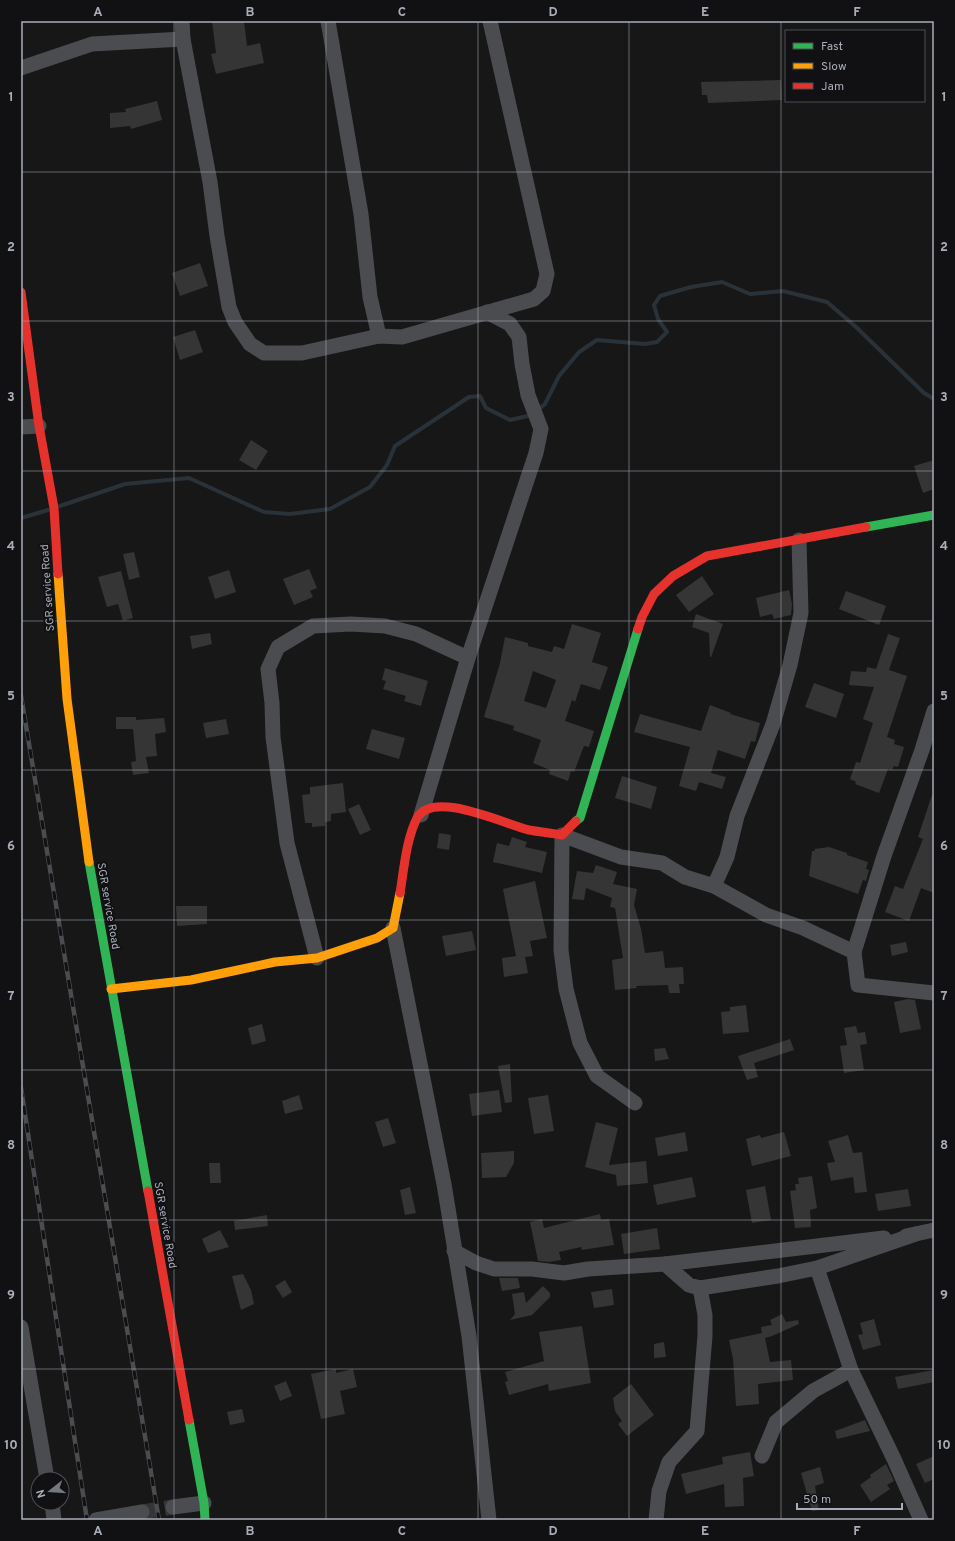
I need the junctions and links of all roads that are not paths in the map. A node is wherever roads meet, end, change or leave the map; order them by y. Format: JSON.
{"nodes":[{"id":1,"x":182,"y":21,"type":"edge"},
{"id":2,"x":328,"y":21,"type":"edge"},
{"id":3,"x":490,"y":21,"type":"edge"},
{"id":4,"x":183,"y":39,"type":"junction"},
{"id":5,"x":21,"y":68,"type":"edge"},
{"id":6,"x":21,"y":292,"type":"edge"},
{"id":7,"x":487,"y":312,"type":"junction"},
{"id":8,"x":379,"y":336,"type":"junction"},
{"id":9,"x":39,"y":426,"type":"junction"},
{"id":10,"x":21,"y":428,"type":"edge"},
{"id":11,"x":934,"y":515,"type":"edge"},
{"id":12,"x":799,"y":540,"type":"junction"},
{"id":13,"x":468,"y":658,"type":"junction"},
{"id":14,"x":934,"y":712,"type":"edge"},
{"id":15,"x":421,"y":815,"type":"junction"},
{"id":16,"x":562,"y":835,"type":"junction"},
{"id":17,"x":714,"y":886,"type":"junction"},
{"id":18,"x":394,"y":928,"type":"junction"},
{"id":19,"x":854,"y":952,"type":"junction"},
{"id":20,"x":317,"y":958,"type":"junction"},
{"id":21,"x":111,"y":989,"type":"junction"},
{"id":22,"x":934,"y":993,"type":"edge"},
{"id":23,"x":636,"y":1103,"type":"dead end"},
{"id":24,"x":934,"y":1230,"type":"edge"},
{"id":25,"x":916,"y":1234,"type":"junction"},
{"id":26,"x":454,"y":1251,"type":"junction"},
{"id":27,"x":665,"y":1264,"type":"junction"},
{"id":28,"x":817,"y":1268,"type":"junction"},
{"id":29,"x":700,"y":1288,"type":"junction"},
{"id":30,"x":21,"y":1327,"type":"edge"},
{"id":31,"x":851,"y":1370,"type":"junction"},
{"id":32,"x":762,"y":1456,"type":"dead end"},
{"id":33,"x":47,"y":1471,"type":"edge"},
{"id":34,"x":204,"y":1503,"type":"junction"},
{"id":35,"x":173,"y":1507,"type":"tunnel mouth"},
{"id":36,"x":142,"y":1512,"type":"tunnel mouth"},
{"id":37,"x":96,"y":1520,"type":"edge"},
{"id":38,"x":205,"y":1520,"type":"edge"},
{"id":39,"x":489,"y":1520,"type":"edge"},
{"id":40,"x":656,"y":1520,"type":"edge"},
{"id":41,"x":921,"y":1520,"type":"edge"}],
"edges":[{"from":1,"to":4,"type":"street"},
{"from":2,"to":8,"type":"street"},
{"from":3,"to":7,"type":"street"},
{"from":4,"to":5,"type":"street"},
{"from":4,"to":8,"type":"street"},
{"from":6,"to":9,"type":"street","name":"SGR service Road"},
{"from":7,"to":8,"type":"street"},
{"from":7,"to":13,"type":"street"},
{"from":9,"to":10,"type":"street"},
{"from":9,"to":21,"type":"street","name":"SGR service Road"},
{"from":11,"to":12,"type":"street"},
{"from":12,"to":16,"type":"street"},
{"from":12,"to":17,"type":"street"},
{"from":13,"to":15,"type":"street"},
{"from":13,"to":20,"type":"street"},
{"from":14,"to":19,"type":"street"},
{"from":15,"to":16,"type":"street"},
{"from":15,"to":18,"type":"street"},
{"from":16,"to":17,"type":"street"},
{"from":16,"to":23,"type":"street"},
{"from":17,"to":19,"type":"street"},
{"from":18,"to":20,"type":"street"},
{"from":18,"to":26,"type":"street"},
{"from":19,"to":22,"type":"street"},
{"from":20,"to":21,"type":"street"},
{"from":21,"to":34,"type":"street","name":"SGR service Road"},
{"from":24,"to":25,"type":"street"},
{"from":25,"to":27,"type":"street"},
{"from":25,"to":28,"type":"street"},
{"from":26,"to":27,"type":"street"},
{"from":26,"to":39,"type":"street"},
{"from":27,"to":29,"type":"street"},
{"from":28,"to":29,"type":"street"},
{"from":28,"to":31,"type":"street"},
{"from":29,"to":40,"type":"street"},
{"from":30,"to":33,"type":"street"},
{"from":31,"to":32,"type":"street"},
{"from":31,"to":41,"type":"street"},
{"from":34,"to":35,"type":"street"},
{"from":34,"to":38,"type":"street","name":"SGR service Road"},
{"from":36,"to":37,"type":"street"}]}
